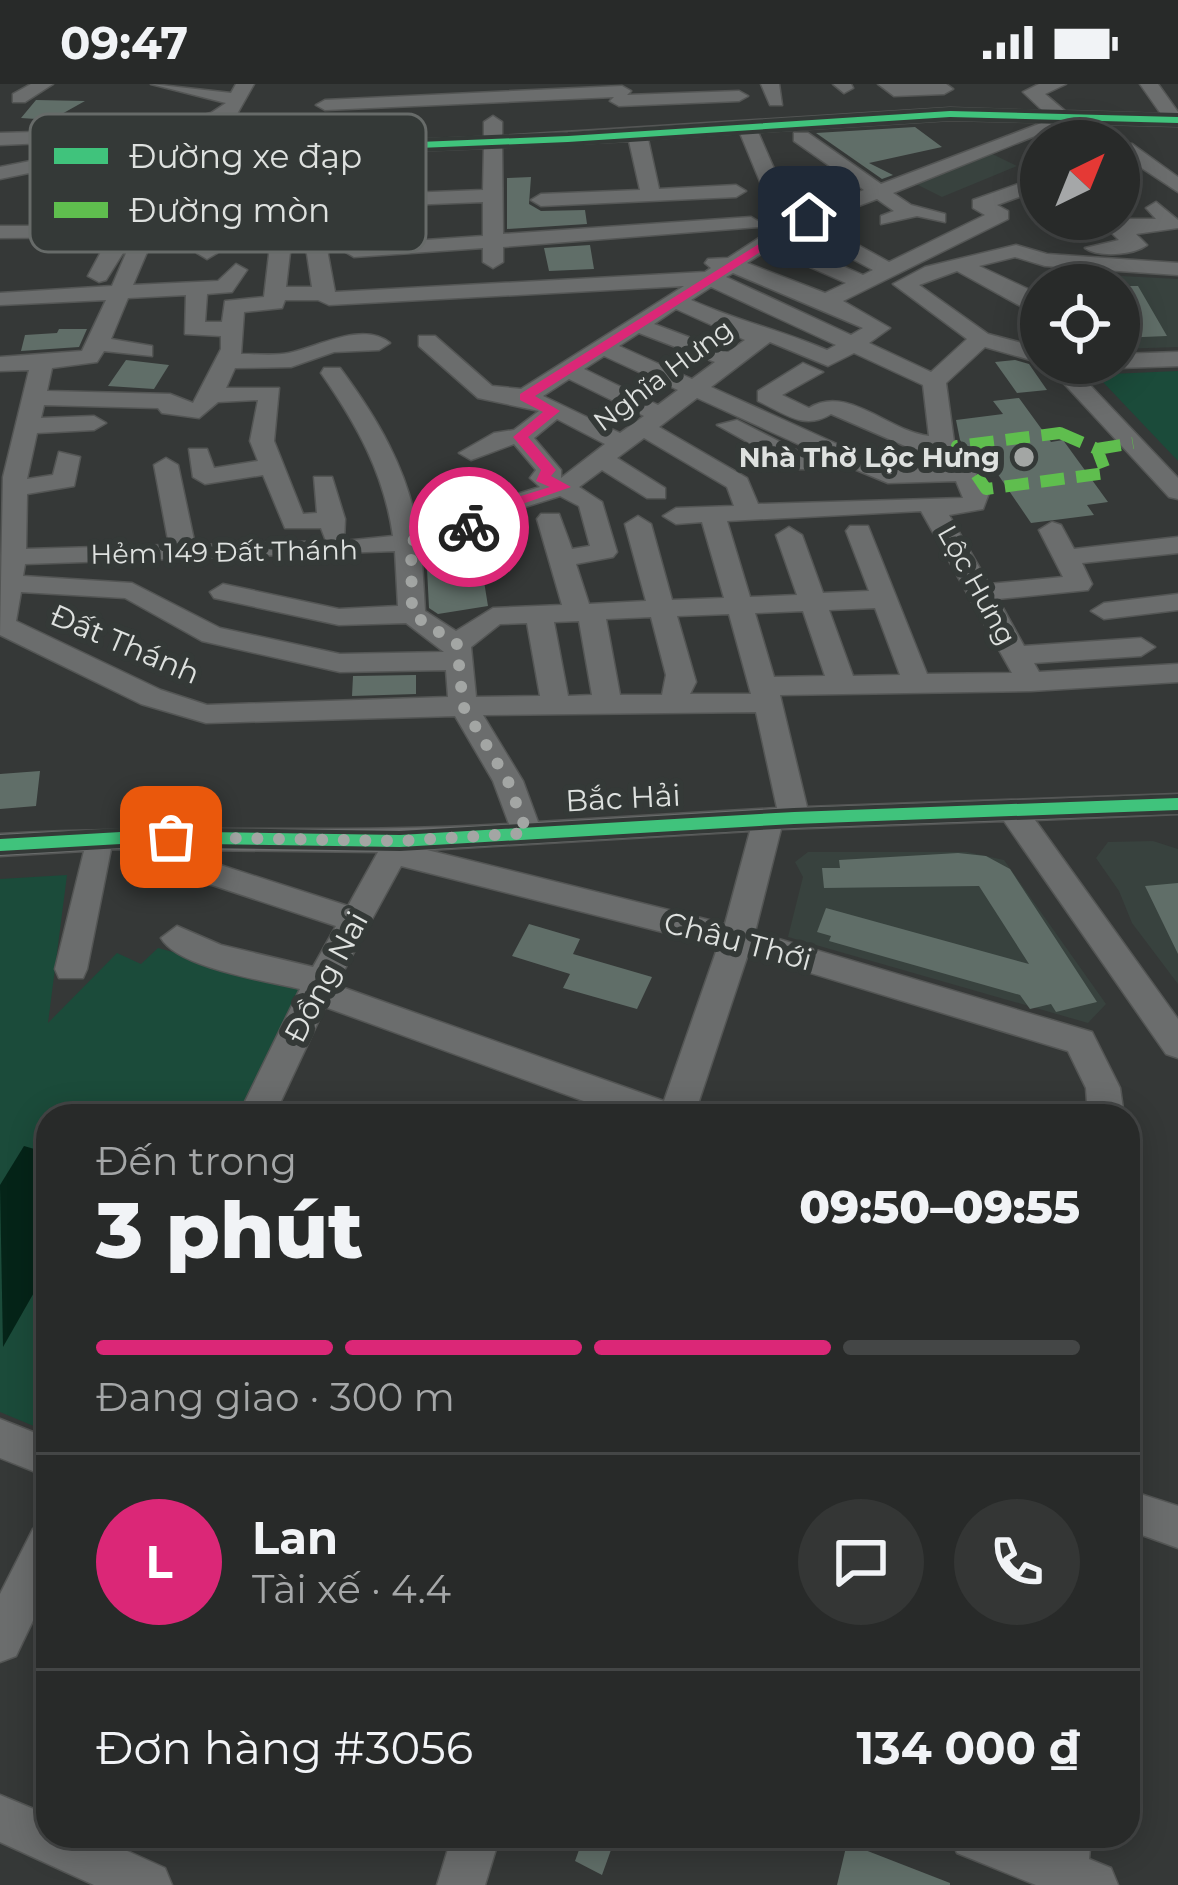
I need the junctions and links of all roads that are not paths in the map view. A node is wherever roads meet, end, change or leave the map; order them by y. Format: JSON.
{"nodes":[{"id":1,"x":44,"y":84,"type":"edge"},
{"id":2,"x":160,"y":84,"type":"edge"},
{"id":3,"x":355,"y":84,"type":"edge"},
{"id":4,"x":887,"y":84,"type":"edge"},
{"id":5,"x":1149,"y":84,"type":"edge"},
{"id":6,"x":1062,"y":85,"type":"edge"},
{"id":7,"x":944,"y":86,"type":"edge"},
{"id":8,"x":842,"y":88,"type":"edge"},
{"id":9,"x":489,"y":90,"type":"edge"},
{"id":10,"x":241,"y":92,"type":"edge"},
{"id":11,"x":646,"y":92,"type":"dead end"},
{"id":12,"x":1130,"y":94,"type":"dead end"},
{"id":13,"x":19,"y":98,"type":"dead end"},
{"id":14,"x":708,"y":104,"type":"edge"},
{"id":15,"x":325,"y":105,"type":"junction"},
{"id":16,"x":1177,"y":108,"type":"edge"},
{"id":17,"x":678,"y":109,"type":"junction"},
{"id":18,"x":739,"y":109,"type":"junction"},
{"id":19,"x":325,"y":114,"type":"edge"},
{"id":20,"x":950,"y":115,"type":"junction"},
{"id":21,"x":1108,"y":115,"type":"junction"},
{"id":22,"x":924,"y":116,"type":"junction"},
{"id":23,"x":1140,"y":117,"type":"junction"},
{"id":24,"x":1057,"y":118,"type":"junction"},
{"id":25,"x":851,"y":119,"type":"junction"},
{"id":26,"x":801,"y":137,"type":"dead end"},
{"id":27,"x":30,"y":138,"type":"edge"},
{"id":28,"x":0,"y":139,"type":"edge"},
{"id":29,"x":1149,"y":140,"type":"junction"},
{"id":30,"x":495,"y":142,"type":"junction"},
{"id":31,"x":1140,"y":143,"type":"edge"},
{"id":32,"x":639,"y":145,"type":"junction"},
{"id":33,"x":426,"y":146,"type":"edge"},
{"id":34,"x":722,"y":147,"type":"dead end"},
{"id":35,"x":979,"y":149,"type":"junction"},
{"id":36,"x":1178,"y":157,"type":"edge"},
{"id":37,"x":580,"y":161,"type":"junction"},
{"id":38,"x":1140,"y":161,"type":"edge"},
{"id":39,"x":10,"y":171,"type":"edge"},
{"id":40,"x":789,"y":171,"type":"dead end"},
{"id":41,"x":735,"y":181,"type":"dead end"},
{"id":42,"x":649,"y":185,"type":"junction"},
{"id":43,"x":1178,"y":186,"type":"edge"},
{"id":44,"x":873,"y":192,"type":"junction"},
{"id":45,"x":1020,"y":192,"type":"edge"},
{"id":46,"x":494,"y":196,"type":"junction"},
{"id":47,"x":426,"y":198,"type":"edge"},
{"id":48,"x":852,"y":202,"type":"junction"},
{"id":49,"x":811,"y":216,"type":"junction"},
{"id":50,"x":6,"y":219,"type":"edge"},
{"id":51,"x":1140,"y":221,"type":"edge"},
{"id":52,"x":751,"y":224,"type":"dead end"},
{"id":53,"x":721,"y":225,"type":"junction"},
{"id":54,"x":885,"y":225,"type":"junction"},
{"id":55,"x":955,"y":236,"type":"junction"},
{"id":56,"x":1094,"y":240,"type":"edge"},
{"id":57,"x":493,"y":242,"type":"junction"},
{"id":58,"x":426,"y":246,"type":"edge"},
{"id":59,"x":1178,"y":246,"type":"edge"},
{"id":60,"x":1084,"y":247,"type":"dead end"},
{"id":61,"x":112,"y":252,"type":"edge"},
{"id":62,"x":137,"y":252,"type":"edge"},
{"id":63,"x":278,"y":252,"type":"edge"},
{"id":64,"x":317,"y":252,"type":"edge"},
{"id":65,"x":749,"y":252,"type":"junction"},
{"id":66,"x":914,"y":254,"type":"junction"},
{"id":67,"x":1045,"y":260,"type":"junction"},
{"id":68,"x":664,"y":261,"type":"dead end"},
{"id":69,"x":1045,"y":264,"type":"edge"},
{"id":70,"x":1090,"y":264,"type":"edge"},
{"id":71,"x":950,"y":265,"type":"junction"},
{"id":72,"x":1140,"y":268,"type":"edge"},
{"id":73,"x":1178,"y":269,"type":"edge"},
{"id":74,"x":236,"y":270,"type":"dead end"},
{"id":75,"x":99,"y":276,"type":"dead end"},
{"id":76,"x":896,"y":277,"type":"junction"},
{"id":77,"x":710,"y":278,"type":"junction"},
{"id":78,"x":856,"y":285,"type":"junction"},
{"id":79,"x":197,"y":288,"type":"junction"},
{"id":80,"x":493,"y":288,"type":"junction"},
{"id":81,"x":122,"y":290,"type":"junction"},
{"id":82,"x":324,"y":293,"type":"junction"},
{"id":83,"x":959,"y":293,"type":"junction"},
{"id":84,"x":272,"y":294,"type":"junction"},
{"id":85,"x":1020,"y":294,"type":"edge"},
{"id":86,"x":0,"y":299,"type":"edge"},
{"id":87,"x":675,"y":301,"type":"junction"},
{"id":88,"x":826,"y":301,"type":"junction"},
{"id":89,"x":638,"y":325,"type":"junction"},
{"id":90,"x":861,"y":339,"type":"junction"},
{"id":91,"x":286,"y":340,"type":"dead end"},
{"id":92,"x":983,"y":340,"type":"junction"},
{"id":93,"x":427,"y":341,"type":"dead end"},
{"id":94,"x":379,"y":343,"type":"dead end"},
{"id":95,"x":98,"y":344,"type":"junction"},
{"id":96,"x":604,"y":348,"type":"junction"},
{"id":97,"x":1020,"y":348,"type":"edge"},
{"id":98,"x":747,"y":349,"type":"junction"},
{"id":99,"x":144,"y":350,"type":"dead end"},
{"id":100,"x":918,"y":353,"type":"dead end"},
{"id":101,"x":221,"y":356,"type":"junction"},
{"id":102,"x":1178,"y":358,"type":"edge"},
{"id":103,"x":1140,"y":360,"type":"edge"},
{"id":104,"x":42,"y":363,"type":"junction"},
{"id":105,"x":0,"y":364,"type":"edge"},
{"id":106,"x":820,"y":366,"type":"junction"},
{"id":107,"x":570,"y":371,"type":"junction"},
{"id":108,"x":341,"y":372,"type":"dead end"},
{"id":109,"x":787,"y":380,"type":"junction"},
{"id":110,"x":934,"y":382,"type":"junction"},
{"id":111,"x":1076,"y":384,"type":"edge"},
{"id":112,"x":698,"y":386,"type":"junction"},
{"id":113,"x":525,"y":397,"type":"junction"},
{"id":114,"x":553,"y":411,"type":"junction"},
{"id":115,"x":28,"y":412,"type":"junction"},
{"id":116,"x":935,"y":414,"type":"junction"},
{"id":117,"x":662,"y":416,"type":"junction"},
{"id":118,"x":94,"y":423,"type":"dead end"},
{"id":119,"x":520,"y":437,"type":"junction"},
{"id":120,"x":942,"y":442,"type":"junction"},
{"id":121,"x":830,"y":448,"type":"junction"},
{"id":122,"x":611,"y":451,"type":"junction"},
{"id":123,"x":471,"y":453,"type":"dead end"},
{"id":124,"x":198,"y":454,"type":"dead end"},
{"id":125,"x":68,"y":457,"type":"dead end"},
{"id":126,"x":166,"y":465,"type":"dead end"},
{"id":127,"x":270,"y":466,"type":"junction"},
{"id":128,"x":963,"y":473,"type":"junction"},
{"id":129,"x":10,"y":481,"type":"edge"},
{"id":130,"x":323,"y":482,"type":"dead end"},
{"id":131,"x":564,"y":487,"type":"junction"},
{"id":132,"x":1178,"y":492,"type":"edge"},
{"id":133,"x":656,"y":493,"type":"dead end"},
{"id":134,"x":934,"y":510,"type":"junction"},
{"id":135,"x":748,"y":511,"type":"junction"},
{"id":136,"x":712,"y":515,"type":"junction"},
{"id":137,"x":676,"y":516,"type":"dead end"},
{"id":138,"x":332,"y":519,"type":"junction"},
{"id":139,"x":550,"y":519,"type":"dead end"},
{"id":140,"x":638,"y":524,"type":"dead end"},
{"id":141,"x":1052,"y":530,"type":"dead end"},
{"id":142,"x":859,"y":531,"type":"dead end"},
{"id":143,"x":789,"y":535,"type":"dead end"},
{"id":144,"x":411,"y":541,"type":"junction"},
{"id":145,"x":1178,"y":545,"type":"edge"},
{"id":146,"x":337,"y":550,"type":"junction"},
{"id":147,"x":8,"y":552,"type":"edge"},
{"id":148,"x":184,"y":554,"type":"junction"},
{"id":149,"x":1070,"y":557,"type":"junction"},
{"id":150,"x":562,"y":558,"type":"junction"},
{"id":151,"x":223,"y":592,"type":"dead end"},
{"id":152,"x":980,"y":593,"type":"junction"},
{"id":153,"x":884,"y":599,"type":"junction"},
{"id":154,"x":811,"y":601,"type":"junction"},
{"id":155,"x":1178,"y":602,"type":"edge"},
{"id":156,"x":740,"y":604,"type":"junction"},
{"id":157,"x":663,"y":608,"type":"junction"},
{"id":158,"x":1104,"y":611,"type":"dead end"},
{"id":159,"x":585,"y":612,"type":"junction"},
{"id":160,"x":412,"y":614,"type":"junction"},
{"id":161,"x":539,"y":614,"type":"junction"},
{"id":162,"x":1141,"y":647,"type":"dead end"},
{"id":163,"x":458,"y":652,"type":"junction"},
{"id":164,"x":1016,"y":655,"type":"junction"},
{"id":165,"x":1178,"y":673,"type":"edge"},
{"id":166,"x":1031,"y":682,"type":"junction"},
{"id":167,"x":917,"y":684,"type":"junction"},
{"id":168,"x":843,"y":687,"type":"junction"},
{"id":169,"x":765,"y":695,"type":"junction"},
{"id":170,"x":676,"y":704,"type":"junction"},
{"id":171,"x":556,"y":705,"type":"junction"},
{"id":172,"x":608,"y":705,"type":"junction"},
{"id":173,"x":463,"y":706,"type":"junction"},
{"id":174,"x":1178,"y":805,"type":"edge"},
{"id":175,"x":1012,"y":810,"type":"junction"},
{"id":176,"x":781,"y":819,"type":"junction"},
{"id":177,"x":527,"y":833,"type":"junction"},
{"id":178,"x":137,"y":837,"type":"junction"},
{"id":179,"x":0,"y":844,"type":"edge"},
{"id":180,"x":397,"y":847,"type":"junction"},
{"id":181,"x":98,"y":853,"type":"junction"},
{"id":182,"x":0,"y":865,"type":"edge"},
{"id":183,"x":179,"y":870,"type":"dead end"},
{"id":184,"x":355,"y":920,"type":"junction"},
{"id":185,"x":176,"y":938,"type":"dead end"},
{"id":186,"x":737,"y":939,"type":"junction"},
{"id":187,"x":71,"y":969,"type":"dead end"},
{"id":188,"x":318,"y":987,"type":"junction"},
{"id":189,"x":1178,"y":1045,"type":"edge"},
{"id":190,"x":262,"y":1104,"type":"edge"},
{"id":191,"x":634,"y":1104,"type":"edge"},
{"id":192,"x":680,"y":1104,"type":"edge"},
{"id":193,"x":1104,"y":1104,"type":"edge"},
{"id":194,"x":0,"y":1438,"type":"edge"},
{"id":195,"x":36,"y":1453,"type":"edge"},
{"id":196,"x":1140,"y":1514,"type":"edge"},
{"id":197,"x":1178,"y":1527,"type":"edge"},
{"id":198,"x":36,"y":1568,"type":"edge"},
{"id":199,"x":0,"y":1640,"type":"edge"},
{"id":200,"x":0,"y":1818,"type":"edge"},
{"id":201,"x":36,"y":1834,"type":"edge"},
{"id":202,"x":66,"y":1848,"type":"edge"},
{"id":203,"x":472,"y":1848,"type":"edge"},
{"id":204,"x":1009,"y":1848,"type":"edge"},
{"id":205,"x":1072,"y":1870,"type":"edge"},
{"id":206,"x":148,"y":1885,"type":"edge"},
{"id":207,"x":461,"y":1885,"type":"edge"}],
"edges":[{"from":1,"to":13,"type":"street"},
{"from":2,"to":10,"type":"street"},
{"from":3,"to":15,"type":"street"},
{"from":4,"to":7,"type":"street"},
{"from":5,"to":16,"type":"street"},
{"from":6,"to":21,"type":"street"},
{"from":6,"to":24,"type":"street"},
{"from":7,"to":20,"type":"street"},
{"from":8,"to":25,"type":"street"},
{"from":9,"to":15,"type":"street"},
{"from":9,"to":17,"type":"street"},
{"from":9,"to":30,"type":"street"},
{"from":11,"to":17,"type":"street"},
{"from":12,"to":23,"type":"street"},
{"from":14,"to":17,"type":"street"},
{"from":14,"to":17,"type":"street"},
{"from":14,"to":18,"type":"street"},
{"from":14,"to":18,"type":"street"},
{"from":15,"to":19,"type":"street"},
{"from":16,"to":23,"type":"street"},
{"from":17,"to":32,"type":"street"},
{"from":18,"to":25,"type":"street"},
{"from":18,"to":49,"type":"street"},
{"from":20,"to":22,"type":"street"},
{"from":20,"to":24,"type":"street"},
{"from":21,"to":23,"type":"street"},
{"from":21,"to":24,"type":"street"},
{"from":22,"to":25,"type":"street"},
{"from":22,"to":35,"type":"street"},
{"from":23,"to":29,"type":"street"},
{"from":24,"to":35,"type":"street"},
{"from":26,"to":44,"type":"street"},
{"from":27,"to":28,"type":"street"},
{"from":29,"to":31,"type":"street"},
{"from":29,"to":36,"type":"street"},
{"from":30,"to":33,"type":"street"},
{"from":30,"to":37,"type":"street"},
{"from":30,"to":46,"type":"street"},
{"from":32,"to":34,"type":"street"},
{"from":32,"to":37,"type":"street"},
{"from":32,"to":37,"type":"street"},
{"from":32,"to":42,"type":"street"},
{"from":35,"to":44,"type":"street"},
{"from":37,"to":42,"type":"street"},
{"from":37,"to":42,"type":"street"},
{"from":38,"to":43,"type":"street"},
{"from":39,"to":50,"type":"street"},
{"from":40,"to":49,"type":"street"},
{"from":41,"to":42,"type":"street"},
{"from":44,"to":48,"type":"street"},
{"from":44,"to":54,"type":"street"},
{"from":45,"to":55,"type":"street"},
{"from":46,"to":47,"type":"street"},
{"from":46,"to":57,"type":"street"},
{"from":48,"to":49,"type":"street"},
{"from":48,"to":54,"type":"street"},
{"from":49,"to":54,"type":"street"},
{"from":49,"to":65,"type":"street"},
{"from":49,"to":76,"type":"street"},
{"from":51,"to":59,"type":"street"},
{"from":52,"to":53,"type":"street"},
{"from":53,"to":57,"type":"street"},
{"from":53,"to":65,"type":"street"},
{"from":54,"to":55,"type":"street"},
{"from":54,"to":66,"type":"street"},
{"from":55,"to":66,"type":"street"},
{"from":55,"to":83,"type":"street"},
{"from":56,"to":60,"type":"street"},
{"from":57,"to":58,"type":"street"},
{"from":57,"to":80,"type":"street"},
{"from":61,"to":75,"type":"street"},
{"from":62,"to":81,"type":"street"},
{"from":63,"to":84,"type":"street"},
{"from":64,"to":82,"type":"street"},
{"from":65,"to":68,"type":"street"},
{"from":65,"to":77,"type":"street"},
{"from":65,"to":78,"type":"street"},
{"from":65,"to":88,"type":"street"},
{"from":66,"to":76,"type":"street"},
{"from":67,"to":69,"type":"street"},
{"from":67,"to":70,"type":"street"},
{"from":67,"to":83,"type":"street"},
{"from":71,"to":76,"type":"street"},
{"from":71,"to":83,"type":"street"},
{"from":71,"to":83,"type":"street"},
{"from":72,"to":73,"type":"street"},
{"from":74,"to":79,"type":"street"},
{"from":76,"to":78,"type":"street"},
{"from":76,"to":83,"type":"street"},
{"from":77,"to":80,"type":"street"},
{"from":77,"to":87,"type":"street"},
{"from":77,"to":90,"type":"street"},
{"from":78,"to":88,"type":"street"},
{"from":79,"to":81,"type":"street"},
{"from":79,"to":101,"type":"street"},
{"from":80,"to":82,"type":"street"},
{"from":81,"to":86,"type":"street"},
{"from":81,"to":95,"type":"street"},
{"from":82,"to":84,"type":"street"},
{"from":83,"to":85,"type":"street"},
{"from":83,"to":92,"type":"street"},
{"from":84,"to":101,"type":"street"},
{"from":87,"to":89,"type":"street"},
{"from":87,"to":98,"type":"street"},
{"from":88,"to":90,"type":"street"},
{"from":89,"to":96,"type":"street"},
{"from":89,"to":98,"type":"street"},
{"from":90,"to":100,"type":"street"},
{"from":90,"to":106,"type":"street"},
{"from":90,"to":110,"type":"street"},
{"from":91,"to":101,"type":"street"},
{"from":92,"to":97,"type":"street"},
{"from":92,"to":110,"type":"street"},
{"from":93,"to":113,"type":"street"},
{"from":94,"to":101,"type":"street"},
{"from":95,"to":99,"type":"street"},
{"from":95,"to":104,"type":"street"},
{"from":96,"to":107,"type":"street"},
{"from":96,"to":112,"type":"street"},
{"from":98,"to":106,"type":"street","name":"Nghĩa Hưng"},
{"from":98,"to":109,"type":"street"},
{"from":98,"to":112,"type":"street","name":"Nghĩa Hưng"},
{"from":101,"to":101,"type":"street"},
{"from":101,"to":115,"type":"street"},
{"from":101,"to":127,"type":"street"},
{"from":102,"to":103,"type":"street"},
{"from":104,"to":105,"type":"street"},
{"from":104,"to":115,"type":"street","name":"Đất Thánh"},
{"from":106,"to":109,"type":"street"},
{"from":106,"to":116,"type":"street","name":"Nghĩa Hưng"},
{"from":107,"to":113,"type":"street"},
{"from":107,"to":117,"type":"street"},
{"from":108,"to":144,"type":"street"},
{"from":109,"to":120,"type":"street"},
{"from":110,"to":116,"type":"street"},
{"from":111,"to":132,"type":"street"},
{"from":112,"to":117,"type":"street","name":"Nghĩa Hưng"},
{"from":112,"to":121,"type":"street"},
{"from":113,"to":114,"type":"street"},
{"from":114,"to":119,"type":"street"},
{"from":114,"to":122,"type":"street"},
{"from":115,"to":118,"type":"street"},
{"from":115,"to":129,"type":"street","name":"Đất Thánh"},
{"from":116,"to":120,"type":"street"},
{"from":117,"to":121,"type":"street"},
{"from":117,"to":122,"type":"street","name":"Nghĩa Hưng"},
{"from":117,"to":135,"type":"street"},
{"from":119,"to":123,"type":"street"},
{"from":119,"to":131,"type":"street"},
{"from":120,"to":128,"type":"street"},
{"from":121,"to":128,"type":"street"},
{"from":122,"to":131,"type":"street","name":"Nghĩa Hưng"},
{"from":122,"to":133,"type":"street"},
{"from":124,"to":127,"type":"street"},
{"from":125,"to":129,"type":"street"},
{"from":126,"to":148,"type":"street"},
{"from":127,"to":138,"type":"street"},
{"from":128,"to":134,"type":"street","name":"Lộc Hưng"},
{"from":129,"to":147,"type":"street","name":"Đất Thánh"},
{"from":130,"to":138,"type":"street"},
{"from":131,"to":144,"type":"street","name":"Hẻm 149 Đất Thánh"},
{"from":131,"to":150,"type":"street"},
{"from":134,"to":135,"type":"street"},
{"from":134,"to":152,"type":"street","name":"Lộc Hưng"},
{"from":135,"to":136,"type":"street"},
{"from":136,"to":137,"type":"street"},
{"from":136,"to":156,"type":"street"},
{"from":138,"to":146,"type":"street"},
{"from":139,"to":150,"type":"street"},
{"from":140,"to":157,"type":"street"},
{"from":141,"to":149,"type":"street"},
{"from":142,"to":153,"type":"street"},
{"from":143,"to":154,"type":"street"},
{"from":144,"to":146,"type":"street","name":"Hẻm 149 Đất Thánh"},
{"from":144,"to":160,"type":"street"},
{"from":145,"to":149,"type":"street"},
{"from":146,"to":148,"type":"street","name":"Hẻm 149 Đất Thánh"},
{"from":147,"to":148,"type":"street","name":"Hẻm 149 Đất Thánh"},
{"from":147,"to":163,"type":"street"},
{"from":147,"to":173,"type":"street","name":"Đất Thánh"},
{"from":149,"to":152,"type":"street"},
{"from":150,"to":159,"type":"street"},
{"from":151,"to":160,"type":"street"},
{"from":152,"to":164,"type":"street","name":"Lộc Hưng"},
{"from":153,"to":154,"type":"street"},
{"from":153,"to":167,"type":"street"},
{"from":154,"to":156,"type":"street"},
{"from":154,"to":168,"type":"street"},
{"from":155,"to":158,"type":"street"},
{"from":156,"to":157,"type":"street"},
{"from":156,"to":169,"type":"street"},
{"from":157,"to":159,"type":"street"},
{"from":157,"to":170,"type":"street"},
{"from":159,"to":161,"type":"street"},
{"from":159,"to":172,"type":"street"},
{"from":160,"to":163,"type":"street"},
{"from":161,"to":163,"type":"street"},
{"from":161,"to":171,"type":"street"},
{"from":162,"to":164,"type":"street"},
{"from":163,"to":173,"type":"street"},
{"from":164,"to":166,"type":"street","name":"Lộc Hưng"},
{"from":165,"to":166,"type":"street"},
{"from":166,"to":167,"type":"street"},
{"from":167,"to":168,"type":"street"},
{"from":168,"to":169,"type":"street"},
{"from":169,"to":170,"type":"street"},
{"from":169,"to":176,"type":"street"},
{"from":170,"to":172,"type":"street"},
{"from":171,"to":172,"type":"street"},
{"from":171,"to":173,"type":"street"},
{"from":173,"to":177,"type":"street"},
{"from":174,"to":175,"type":"street","name":"Bắc Hải"},
{"from":175,"to":176,"type":"street","name":"Bắc Hải"},
{"from":175,"to":189,"type":"street"},
{"from":176,"to":177,"type":"street","name":"Bắc Hải"},
{"from":176,"to":186,"type":"street"},
{"from":177,"to":180,"type":"street","name":"Bắc Hải"},
{"from":178,"to":179,"type":"street","name":"Bắc Hải"},
{"from":178,"to":180,"type":"street","name":"Bắc Hải"},
{"from":178,"to":181,"type":"street","name":"Bắc Hải"},
{"from":180,"to":184,"type":"street","name":"Đồng Nai"},
{"from":180,"to":186,"type":"street","name":"Châu Thới"},
{"from":181,"to":182,"type":"street","name":"Bắc Hải"},
{"from":181,"to":187,"type":"street"},
{"from":183,"to":184,"type":"street"},
{"from":184,"to":188,"type":"street","name":"Đồng Nai"},
{"from":185,"to":188,"type":"street"},
{"from":186,"to":192,"type":"street"},
{"from":186,"to":193,"type":"street","name":"Châu Thới"},
{"from":188,"to":190,"type":"street","name":"Đồng Nai"},
{"from":188,"to":191,"type":"street"},
{"from":194,"to":195,"type":"street"},
{"from":196,"to":197,"type":"street"},
{"from":198,"to":199,"type":"street"},
{"from":200,"to":201,"type":"street"},
{"from":202,"to":206,"type":"street"},
{"from":203,"to":207,"type":"street"},
{"from":204,"to":205,"type":"street"}]}
